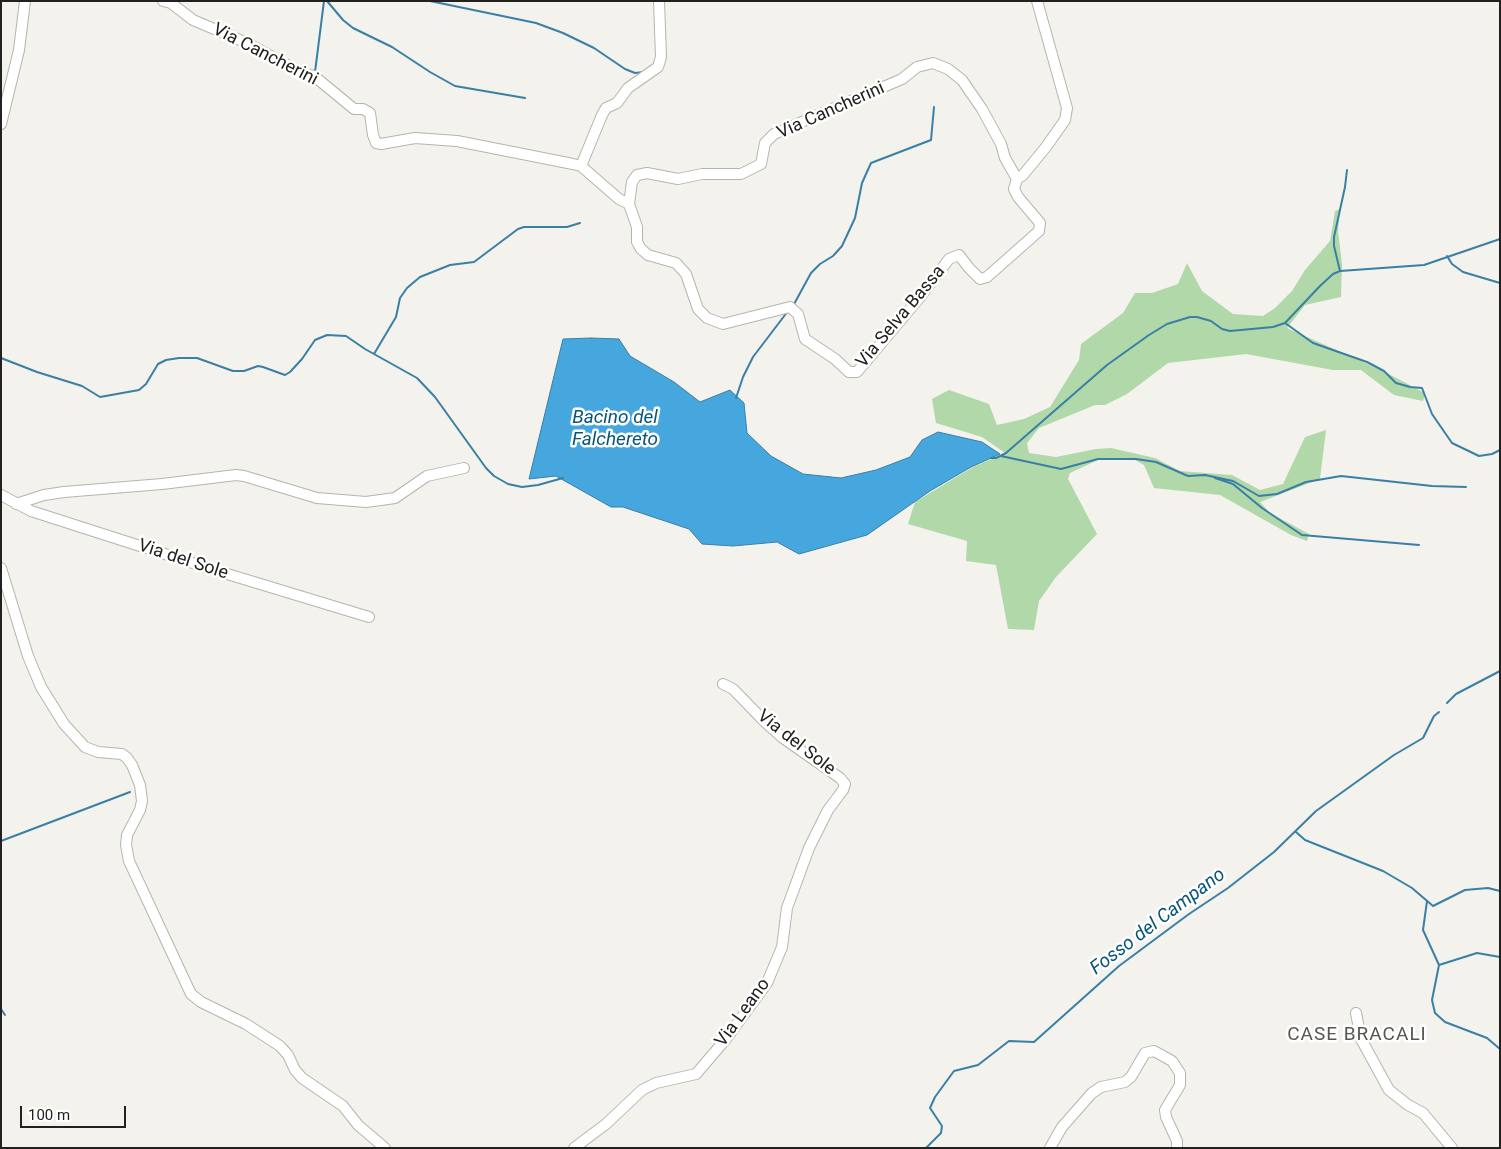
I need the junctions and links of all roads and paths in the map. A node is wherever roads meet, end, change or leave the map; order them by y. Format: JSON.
{"nodes":[{"id":1,"x":25,"y":1,"type":"edge"},
{"id":2,"x":163,"y":1,"type":"edge"},
{"id":3,"x":659,"y":1,"type":"edge"},
{"id":4,"x":1037,"y":1,"type":"edge"},
{"id":5,"x":1,"y":124,"type":"edge"},
{"id":6,"x":580,"y":166,"type":"junction"},
{"id":7,"x":1017,"y":179,"type":"junction"},
{"id":8,"x":629,"y":204,"type":"junction"},
{"id":9,"x":464,"y":468,"type":"dead end"},
{"id":10,"x":1,"y":495,"type":"edge"},
{"id":11,"x":16,"y":504,"type":"junction"},
{"id":12,"x":1,"y":568,"type":"edge"},
{"id":13,"x":369,"y":617,"type":"dead end"},
{"id":14,"x":723,"y":684,"type":"dead end"},
{"id":15,"x":845,"y":784,"type":"joint"},
{"id":16,"x":1356,"y":1013,"type":"dead end"},
{"id":17,"x":386,"y":1148,"type":"edge"},
{"id":18,"x":574,"y":1148,"type":"edge"},
{"id":19,"x":1050,"y":1148,"type":"edge"},
{"id":20,"x":1177,"y":1148,"type":"edge"},
{"id":21,"x":1452,"y":1148,"type":"edge"}],
"edges":[{"from":1,"to":5,"type":"street"},
{"from":2,"to":6,"type":"street","name":"Via Cancherini"},
{"from":3,"to":6,"type":"street"},
{"from":4,"to":7,"type":"street"},
{"from":6,"to":8,"type":"street","name":"Via Cancherini"},
{"from":7,"to":8,"type":"street","name":"Via Cancherini"},
{"from":7,"to":8,"type":"street","name":"Via Selva Bassa"},
{"from":9,"to":11,"type":"street"},
{"from":10,"to":11,"type":"street","name":"Via del Sole"},
{"from":11,"to":13,"type":"street","name":"Via del Sole"},
{"from":12,"to":17,"type":"street"},
{"from":14,"to":15,"type":"street","name":"Via del Sole"},
{"from":15,"to":18,"type":"street","name":"Via Leano"},
{"from":16,"to":21,"type":"street"},
{"from":19,"to":20,"type":"street"}]}
